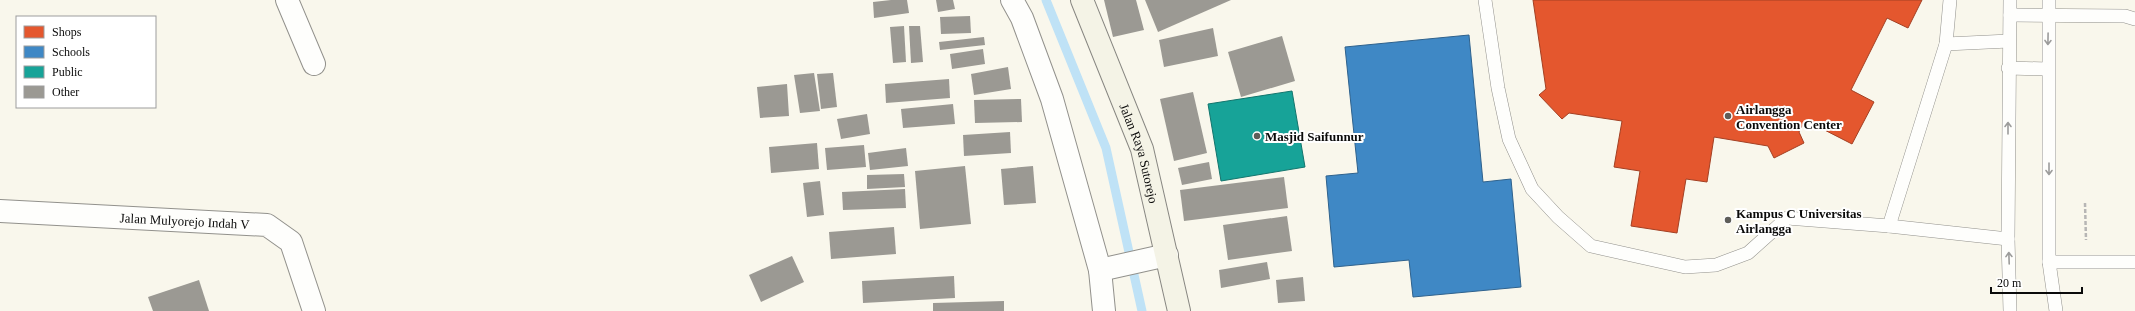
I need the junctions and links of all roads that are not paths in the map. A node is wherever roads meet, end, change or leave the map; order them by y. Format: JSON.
{"nodes":[{"id":1,"x":287,"y":0,"type":"edge"},
{"id":2,"x":1012,"y":0,"type":"edge"},
{"id":3,"x":1082,"y":0,"type":"edge"},
{"id":4,"x":1486,"y":0,"type":"edge"},
{"id":5,"x":1950,"y":0,"type":"edge"},
{"id":6,"x":2010,"y":0,"type":"edge"},
{"id":7,"x":2049,"y":0,"type":"edge"},
{"id":8,"x":2010,"y":15,"type":"junction"},
{"id":9,"x":2049,"y":15,"type":"junction"},
{"id":10,"x":2135,"y":19,"type":"edge"},
{"id":11,"x":2009,"y":41,"type":"junction"},
{"id":12,"x":1946,"y":44,"type":"junction"},
{"id":13,"x":314,"y":64,"type":"dead end"},
{"id":14,"x":2008,"y":68,"type":"junction"},
{"id":15,"x":2048,"y":69,"type":"junction"},
{"id":16,"x":0,"y":212,"type":"edge"},
{"id":17,"x":1889,"y":226,"type":"junction"},
{"id":18,"x":2008,"y":239,"type":"junction"},
{"id":19,"x":1160,"y":257,"type":"junction"},
{"id":20,"x":2049,"y":262,"type":"junction"},
{"id":21,"x":2135,"y":262,"type":"edge"},
{"id":22,"x":1105,"y":269,"type":"junction"},
{"id":23,"x":314,"y":311,"type":"edge"},
{"id":24,"x":1104,"y":311,"type":"edge"},
{"id":25,"x":1180,"y":311,"type":"edge"},
{"id":26,"x":2010,"y":311,"type":"edge"},
{"id":27,"x":2056,"y":311,"type":"edge"}],
"edges":[{"from":1,"to":13,"type":"street"},
{"from":2,"to":22,"type":"street"},
{"from":3,"to":19,"type":"main road","name":"Jalan Raya Sutorejo"},
{"from":4,"to":17,"type":"lane"},
{"from":5,"to":12,"type":"lane"},
{"from":6,"to":8,"type":"lane"},
{"from":7,"to":9,"type":"lane"},
{"from":8,"to":9,"type":"lane"},
{"from":8,"to":11,"type":"lane"},
{"from":9,"to":10,"type":"lane"},
{"from":9,"to":15,"type":"lane","one_way":true},
{"from":11,"to":12,"type":"lane"},
{"from":11,"to":14,"type":"lane"},
{"from":12,"to":17,"type":"lane"},
{"from":14,"to":15,"type":"lane"},
{"from":18,"to":14,"type":"lane","one_way":true},
{"from":15,"to":20,"type":"lane","one_way":true},
{"from":16,"to":23,"type":"street","name":"Jalan Mulyorejo Indah V"},
{"from":17,"to":18,"type":"lane"},
{"from":26,"to":18,"type":"lane","one_way":true},
{"from":19,"to":22,"type":"street"},
{"from":19,"to":25,"type":"main road","name":"Jalan Raya Sutorejo"},
{"from":20,"to":21,"type":"lane"},
{"from":20,"to":27,"type":"lane"},
{"from":22,"to":24,"type":"street"}]}
